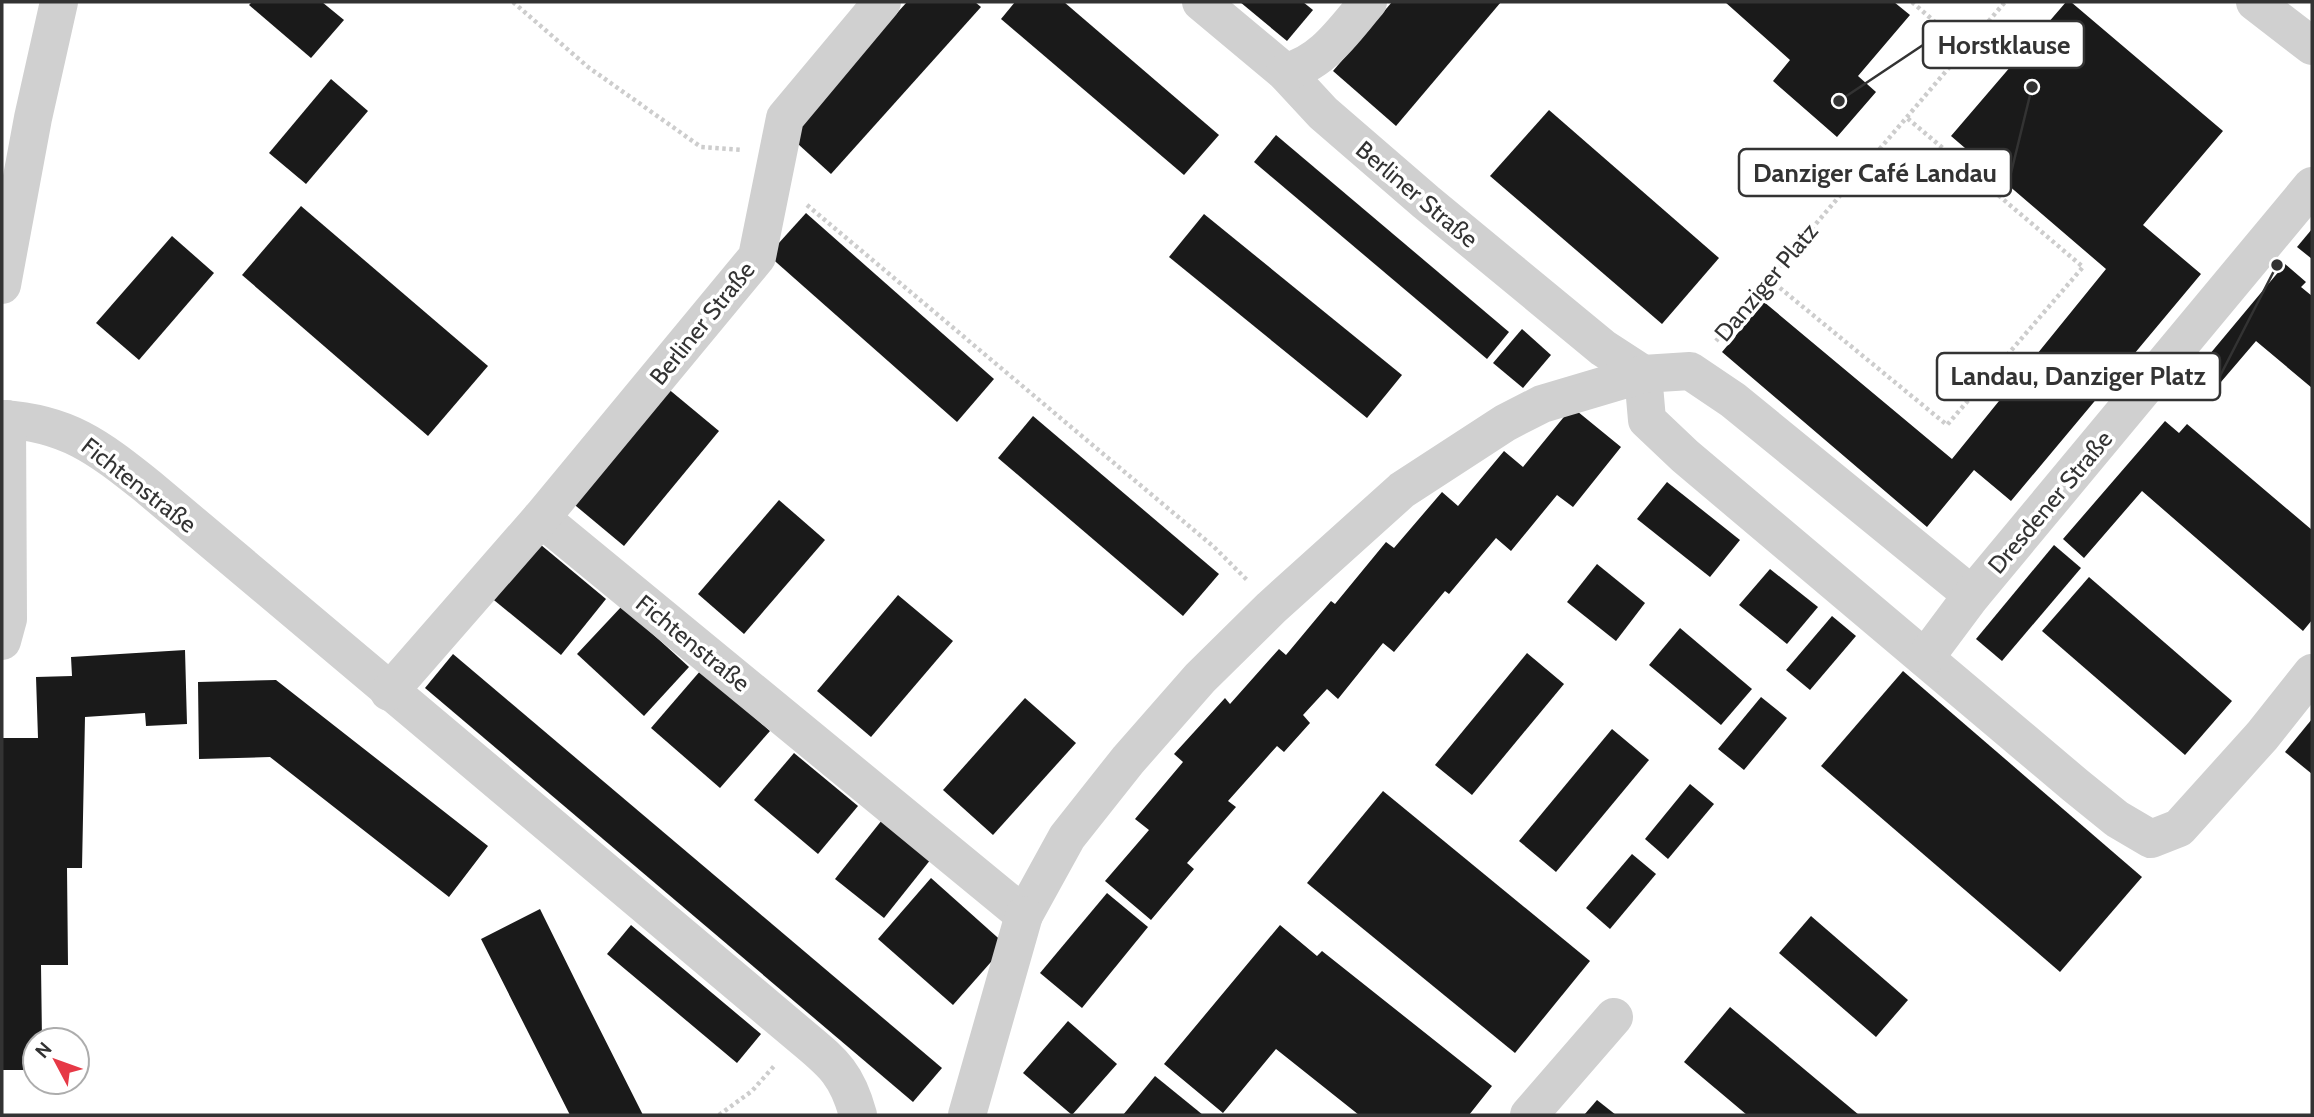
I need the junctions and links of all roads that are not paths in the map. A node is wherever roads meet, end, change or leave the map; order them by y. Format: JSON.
{"nodes":[{"id":1,"x":59,"y":2,"type":"edge"},
{"id":2,"x":882,"y":2,"type":"edge"},
{"id":3,"x":1201,"y":2,"type":"edge"},
{"id":4,"x":1368,"y":2,"type":"edge"},
{"id":5,"x":2255,"y":2,"type":"edge"},
{"id":6,"x":2312,"y":46,"type":"edge"},
{"id":7,"x":1285,"y":72,"type":"junction"},
{"id":8,"x":2312,"y":186,"type":"edge"},
{"id":9,"x":2,"y":285,"type":"edge"},
{"id":10,"x":1643,"y":374,"type":"junction"},
{"id":11,"x":4,"y":419,"type":"edge"},
{"id":12,"x":541,"y":518,"type":"junction"},
{"id":13,"x":1972,"y":595,"type":"junction"},
{"id":14,"x":2,"y":641,"type":"edge"},
{"id":15,"x":1925,"y":658,"type":"junction"},
{"id":16,"x":2312,"y":673,"type":"edge"},
{"id":17,"x":389,"y":692,"type":"junction"},
{"id":18,"x":1024,"y":915,"type":"junction"},
{"id":19,"x":1614,"y":1017,"type":"dead end"},
{"id":20,"x":858,"y":1115,"type":"edge"},
{"id":21,"x":967,"y":1115,"type":"edge"},
{"id":22,"x":1528,"y":1115,"type":"edge"}],
"edges":[{"from":1,"to":9,"type":"street"},
{"from":2,"to":12,"type":"street","name":"Berliner Straße"},
{"from":3,"to":7,"type":"street","name":"Berliner Straße"},
{"from":4,"to":7,"type":"street"},
{"from":5,"to":6,"type":"street"},
{"from":7,"to":10,"type":"street","name":"Berliner Straße"},
{"from":8,"to":13,"type":"street","name":"Dresdener Straße"},
{"from":10,"to":13,"type":"street"},
{"from":10,"to":15,"type":"street"},
{"from":10,"to":18,"type":"street"},
{"from":11,"to":14,"type":"street"},
{"from":11,"to":17,"type":"street","name":"Fichtenstraße"},
{"from":12,"to":17,"type":"street"},
{"from":12,"to":18,"type":"street","name":"Fichtenstraße"},
{"from":13,"to":15,"type":"street","name":"Dresdener Straße"},
{"from":15,"to":16,"type":"street"},
{"from":17,"to":20,"type":"street","name":"Fichtenstraße"},
{"from":18,"to":21,"type":"street"},
{"from":19,"to":22,"type":"street"}]}
